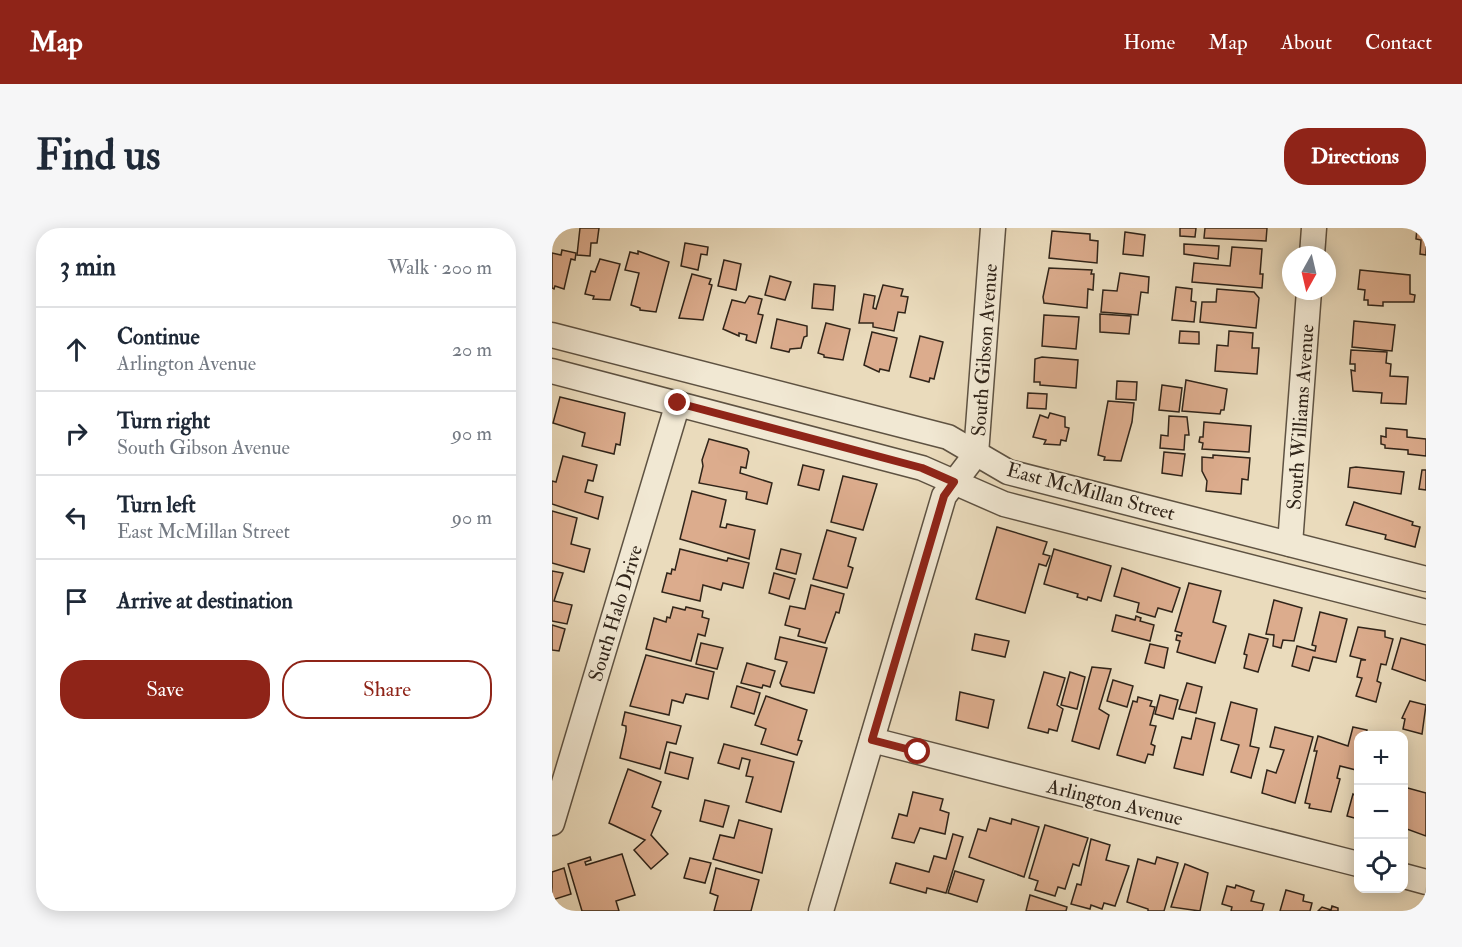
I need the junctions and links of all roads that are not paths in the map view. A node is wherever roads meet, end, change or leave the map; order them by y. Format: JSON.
{"nodes":[{"id":1,"x":993,"y":228,"type":"edge"},
{"id":2,"x":1314,"y":228,"type":"edge"},
{"id":3,"x":1313,"y":246,"type":"edge"},
{"id":4,"x":1308,"y":300,"type":"edge"},
{"id":5,"x":552,"y":335,"type":"edge"},
{"id":6,"x":552,"y":370,"type":"edge"},
{"id":7,"x":678,"y":403,"type":"junction"},
{"id":8,"x":976,"y":454,"type":"junction"},
{"id":9,"x":954,"y":482,"type":"junction"},
{"id":10,"x":1290,"y":544,"type":"junction"},
{"id":11,"x":1426,"y":579,"type":"edge"},
{"id":12,"x":1426,"y":612,"type":"edge"},
{"id":13,"x":872,"y":740,"type":"junction"},
{"id":14,"x":552,"y":823,"type":"edge"},
{"id":15,"x":1354,"y":863,"type":"edge"},
{"id":16,"x":1408,"y":877,"type":"edge"},
{"id":17,"x":1426,"y":882,"type":"edge"},
{"id":18,"x":821,"y":911,"type":"edge"}],
"edges":[{"from":1,"to":8,"type":"street","name":"South Gibson Avenue"},
{"from":2,"to":3,"type":"street"},
{"from":4,"to":10,"type":"street","name":"South Williams Avenue"},
{"from":5,"to":8,"type":"street","name":"East McMillan Street"},
{"from":6,"to":7,"type":"street","name":"East McMillan Street"},
{"from":7,"to":9,"type":"street","name":"East McMillan Street"},
{"from":7,"to":14,"type":"street","name":"South Halo Drive"},
{"from":8,"to":9,"type":"street","name":"South Gibson Avenue"},
{"from":8,"to":10,"type":"street","name":"East McMillan Street"},
{"from":9,"to":12,"type":"street","name":"East McMillan Street"},
{"from":9,"to":13,"type":"street","name":"South Gibson Avenue"},
{"from":10,"to":11,"type":"street","name":"East McMillan Street"},
{"from":13,"to":15,"type":"street","name":"Arlington Avenue"},
{"from":13,"to":18,"type":"street","name":"South Gibson Avenue"},
{"from":16,"to":17,"type":"street"}]}
